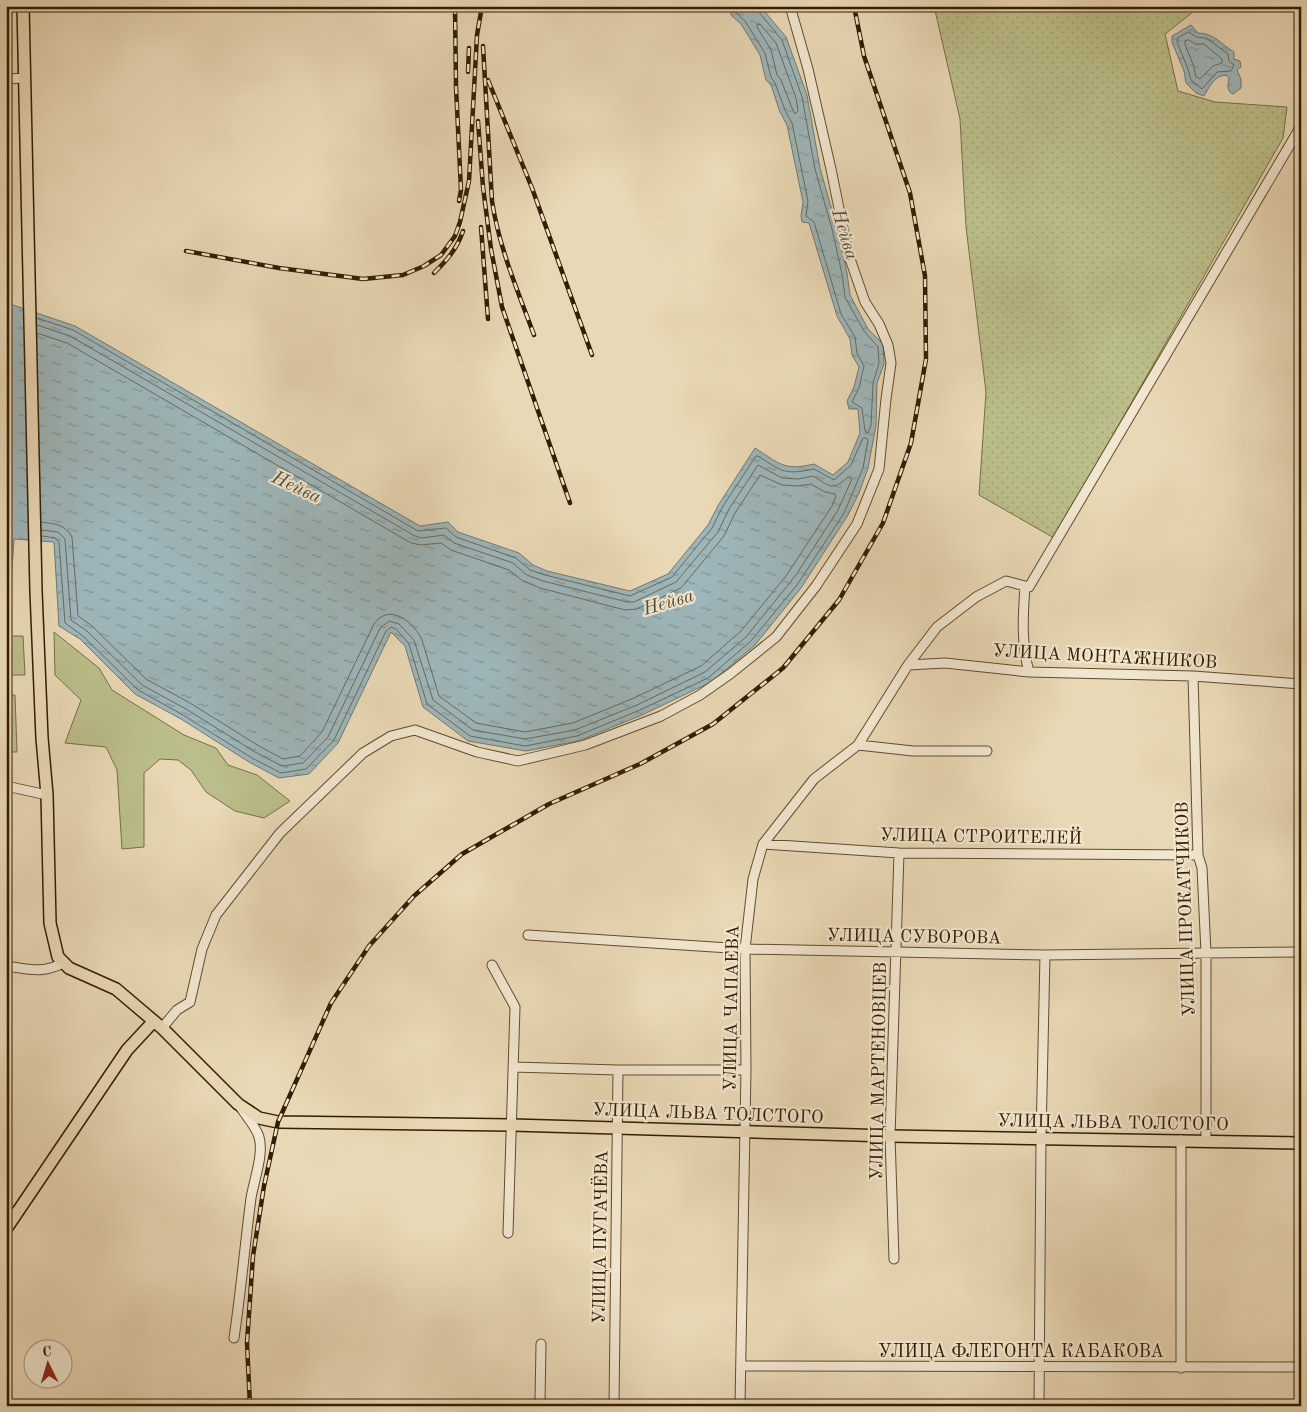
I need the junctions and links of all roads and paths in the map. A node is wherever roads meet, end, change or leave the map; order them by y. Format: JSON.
{"nodes":[{"id":1,"x":23,"y":6,"type":"edge"},
{"id":2,"x":790,"y":6,"type":"edge"},
{"id":3,"x":25,"y":78,"type":"junction"},
{"id":4,"x":6,"y":79,"type":"edge"},
{"id":5,"x":1301,"y":126,"type":"edge"},
{"id":6,"x":1025,"y":586,"type":"junction"},
{"id":7,"x":908,"y":665,"type":"junction"},
{"id":8,"x":1029,"y":672,"type":"junction"},
{"id":9,"x":1193,"y":676,"type":"junction"},
{"id":10,"x":1301,"y":684,"type":"edge"},
{"id":11,"x":858,"y":745,"type":"junction"},
{"id":12,"x":986,"y":751,"type":"dead end"},
{"id":13,"x":6,"y":786,"type":"edge"},
{"id":14,"x":47,"y":795,"type":"junction"},
{"id":15,"x":763,"y":844,"type":"junction"},
{"id":16,"x":899,"y":853,"type":"junction"},
{"id":17,"x":1198,"y":855,"type":"junction"},
{"id":18,"x":528,"y":935,"type":"dead end"},
{"id":19,"x":745,"y":949,"type":"junction"},
{"id":20,"x":896,"y":952,"type":"junction"},
{"id":21,"x":1301,"y":952,"type":"edge"},
{"id":22,"x":1206,"y":953,"type":"junction"},
{"id":23,"x":1045,"y":955,"type":"junction"},
{"id":24,"x":63,"y":963,"type":"junction"},
{"id":25,"x":492,"y":965,"type":"dead end"},
{"id":26,"x":6,"y":966,"type":"edge"},
{"id":27,"x":157,"y":1025,"type":"junction"},
{"id":28,"x":513,"y":1067,"type":"junction"},
{"id":29,"x":618,"y":1070,"type":"junction"},
{"id":30,"x":746,"y":1070,"type":"junction"},
{"id":31,"x":238,"y":1104,"type":"junction"},
{"id":32,"x":512,"y":1125,"type":"junction"},
{"id":33,"x":618,"y":1128,"type":"junction"},
{"id":34,"x":745,"y":1131,"type":"junction"},
{"id":35,"x":890,"y":1136,"type":"junction"},
{"id":36,"x":1040,"y":1138,"type":"junction"},
{"id":37,"x":1181,"y":1140,"type":"junction"},
{"id":38,"x":1206,"y":1141,"type":"junction"},
{"id":39,"x":1301,"y":1143,"type":"edge"},
{"id":40,"x":11,"y":1214,"type":"edge"},
{"id":41,"x":6,"y":1230,"type":"edge"},
{"id":42,"x":508,"y":1233,"type":"dead end"},
{"id":43,"x":894,"y":1259,"type":"dead end"},
{"id":44,"x":234,"y":1338,"type":"dead end"},
{"id":45,"x":541,"y":1344,"type":"dead end"},
{"id":46,"x":741,"y":1366,"type":"junction"},
{"id":47,"x":1039,"y":1367,"type":"junction"},
{"id":48,"x":1301,"y":1367,"type":"edge"},
{"id":49,"x":1180,"y":1368,"type":"junction"},
{"id":50,"x":536,"y":1406,"type":"edge"},
{"id":51,"x":614,"y":1406,"type":"edge"},
{"id":52,"x":740,"y":1406,"type":"edge"},
{"id":53,"x":1039,"y":1406,"type":"edge"}],
"edges":[{"from":1,"to":3,"type":"main road"},
{"from":2,"to":27,"type":"street"},
{"from":3,"to":4,"type":"street"},
{"from":3,"to":14,"type":"main road"},
{"from":5,"to":6,"type":"street"},
{"from":6,"to":7,"type":"street","name":"УЛИЦА ЧАПАЕВА"},
{"from":6,"to":8,"type":"street"},
{"from":7,"to":8,"type":"street","name":"УЛИЦА МОНТАЖНИКОВ"},
{"from":7,"to":11,"type":"street","name":"УЛИЦА ЧАПАЕВА"},
{"from":8,"to":9,"type":"street","name":"УЛИЦА МОНТАЖНИКОВ"},
{"from":9,"to":10,"type":"street","name":"УЛИЦА МОНТАЖНИКОВ"},
{"from":9,"to":17,"type":"street","name":"УЛИЦА ПРОКАТЧИКОВ"},
{"from":11,"to":12,"type":"street"},
{"from":11,"to":15,"type":"street","name":"УЛИЦА ЧАПАЕВА"},
{"from":13,"to":14,"type":"street"},
{"from":14,"to":24,"type":"main road"},
{"from":15,"to":16,"type":"street","name":"УЛИЦА СТРОИТЕЛЕЙ"},
{"from":15,"to":19,"type":"street","name":"УЛИЦА ЧАПАЕВА"},
{"from":16,"to":17,"type":"street","name":"УЛИЦА СТРОИТЕЛЕЙ"},
{"from":16,"to":20,"type":"street","name":"УЛИЦА МАРТЕНОВЦЕВ"},
{"from":17,"to":22,"type":"street","name":"УЛИЦА ПРОКАТЧИКОВ"},
{"from":18,"to":19,"type":"street","name":"УЛИЦА СУВОРОВА"},
{"from":19,"to":20,"type":"street","name":"УЛИЦА СУВОРОВА"},
{"from":19,"to":30,"type":"street","name":"УЛИЦА ЧАПАЕВА"},
{"from":20,"to":23,"type":"street","name":"УЛИЦА СУВОРОВА"},
{"from":20,"to":35,"type":"street","name":"УЛИЦА МАРТЕНОВЦЕВ"},
{"from":21,"to":22,"type":"street","name":"УЛИЦА СУВОРОВА"},
{"from":22,"to":23,"type":"street","name":"УЛИЦА СУВОРОВА"},
{"from":22,"to":38,"type":"street","name":"УЛИЦА ПРОКАТЧИКОВ"},
{"from":23,"to":36,"type":"street"},
{"from":24,"to":26,"type":"street"},
{"from":24,"to":27,"type":"main road","name":"УЛИЦА ЛЬВА ТОЛСТОГО"},
{"from":25,"to":28,"type":"street"},
{"from":27,"to":31,"type":"main road","name":"УЛИЦА ЛЬВА ТОЛСТОГО"},
{"from":27,"to":40,"type":"main road"},
{"from":28,"to":29,"type":"street"},
{"from":28,"to":32,"type":"street"},
{"from":29,"to":30,"type":"street"},
{"from":29,"to":33,"type":"street","name":"УЛИЦА ПУГАЧЁВА"},
{"from":30,"to":34,"type":"street","name":"УЛИЦА ЧАПАЕВА"},
{"from":31,"to":32,"type":"main road","name":"УЛИЦА ЛЬВА ТОЛСТОГО"},
{"from":31,"to":44,"type":"street"},
{"from":32,"to":33,"type":"main road","name":"УЛИЦА ЛЬВА ТОЛСТОГО"},
{"from":32,"to":42,"type":"street"},
{"from":33,"to":34,"type":"main road","name":"УЛИЦА ЛЬВА ТОЛСТОГО"},
{"from":33,"to":51,"type":"street","name":"УЛИЦА ПУГАЧЁВА"},
{"from":34,"to":35,"type":"main road","name":"УЛИЦА ЛЬВА ТОЛСТОГО"},
{"from":34,"to":46,"type":"street","name":"УЛИЦА ЧАПАЕВА"},
{"from":35,"to":36,"type":"main road","name":"УЛИЦА ЛЬВА ТОЛСТОГО"},
{"from":35,"to":43,"type":"street","name":"УЛИЦА МАРТЕНОВЦЕВ"},
{"from":36,"to":37,"type":"main road","name":"УЛИЦА ЛЬВА ТОЛСТОГО"},
{"from":36,"to":47,"type":"street"},
{"from":37,"to":38,"type":"main road","name":"УЛИЦА ЛЬВА ТОЛСТОГО"},
{"from":37,"to":49,"type":"street"},
{"from":38,"to":39,"type":"main road","name":"УЛИЦА ЛЬВА ТОЛСТОГО"},
{"from":40,"to":41,"type":"main road"},
{"from":45,"to":50,"type":"street"},
{"from":46,"to":47,"type":"street","name":"УЛИЦА ФЛЕГОНТА КАБАКОВА"},
{"from":46,"to":52,"type":"street","name":"УЛИЦА ЧАПАЕВА"},
{"from":47,"to":49,"type":"street","name":"УЛИЦА ФЛЕГОНТА КАБАКОВА"},
{"from":47,"to":53,"type":"street"},
{"from":48,"to":49,"type":"street","name":"УЛИЦА ФЛЕГОНТА КАБАКОВА"}]}
